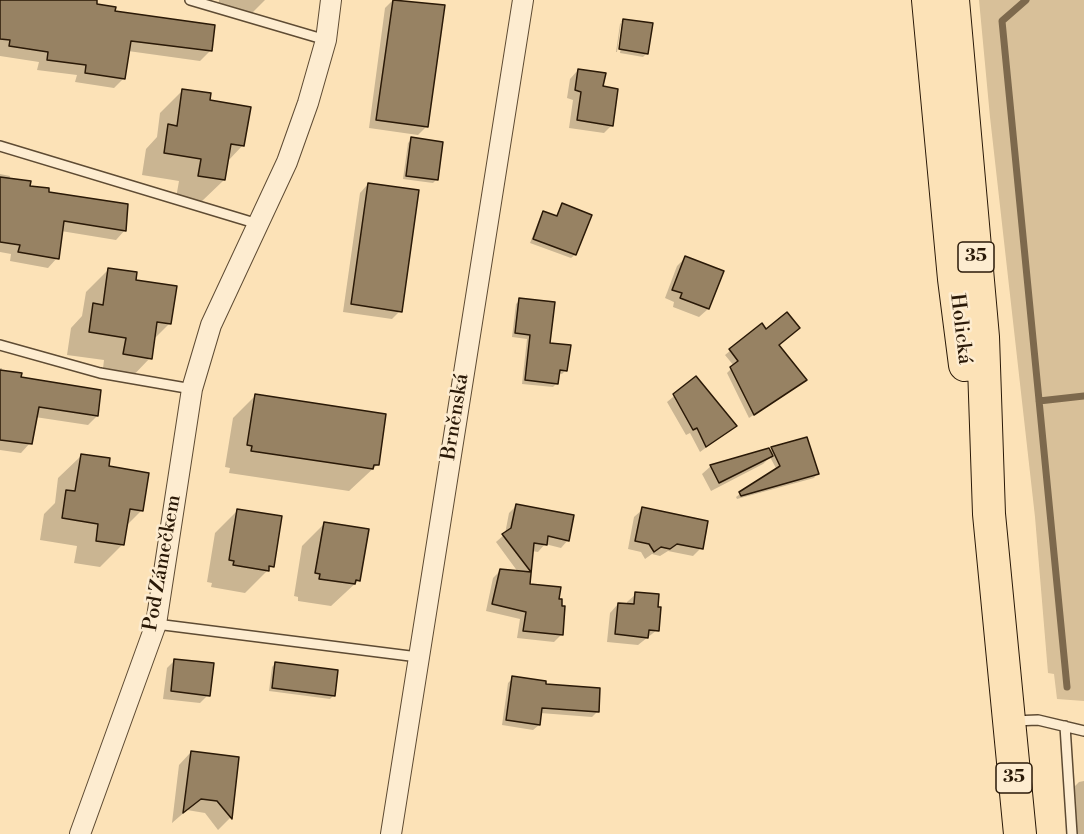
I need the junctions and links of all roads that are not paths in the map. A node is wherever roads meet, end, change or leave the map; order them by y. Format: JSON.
{"nodes":[{"id":1,"x":190,"y":0,"type":"edge"},
{"id":2,"x":331,"y":0,"type":"edge"},
{"id":3,"x":523,"y":0,"type":"edge"},
{"id":4,"x":928,"y":0,"type":"edge"},
{"id":5,"x":953,"y":0,"type":"edge"},
{"id":6,"x":326,"y":40,"type":"junction"},
{"id":7,"x":0,"y":146,"type":"edge"},
{"id":8,"x":258,"y":224,"type":"junction"},
{"id":9,"x":0,"y":345,"type":"edge"},
{"id":10,"x":192,"y":389,"type":"junction"},
{"id":11,"x":989,"y":514,"type":"junction"},
{"id":12,"x":156,"y":624,"type":"junction"},
{"id":13,"x":417,"y":657,"type":"junction"},
{"id":14,"x":1009,"y":722,"type":"junction"},
{"id":15,"x":1065,"y":726,"type":"junction"},
{"id":16,"x":1084,"y":730,"type":"edge"},
{"id":17,"x":80,"y":834,"type":"edge"},
{"id":18,"x":391,"y":834,"type":"edge"},
{"id":19,"x":1020,"y":834,"type":"edge"},
{"id":20,"x":1072,"y":834,"type":"edge"}],
"edges":[{"from":1,"to":6,"type":"lane"},
{"from":2,"to":6,"type":"street","name":"Pod Zámečkem"},
{"from":3,"to":13,"type":"street","name":"Brněnská"},
{"from":4,"to":11,"type":"main road","name":"Holická","number":"35"},
{"from":5,"to":11,"type":"main road","name":"Holická","number":"35"},
{"from":6,"to":8,"type":"street","name":"Pod Zámečkem"},
{"from":7,"to":8,"type":"lane"},
{"from":8,"to":10,"type":"street","name":"Pod Zámečkem"},
{"from":9,"to":10,"type":"lane"},
{"from":10,"to":12,"type":"street","name":"Pod Zámečkem"},
{"from":11,"to":14,"type":"main road","name":"Holická","number":"35"},
{"from":12,"to":13,"type":"lane"},
{"from":12,"to":17,"type":"street","name":"Pod Zámečkem"},
{"from":13,"to":18,"type":"street","name":"Brněnská"},
{"from":14,"to":15,"type":"lane"},
{"from":14,"to":19,"type":"main road","name":"Holická","number":"35"},
{"from":15,"to":16,"type":"lane"},
{"from":15,"to":20,"type":"lane"}]}
